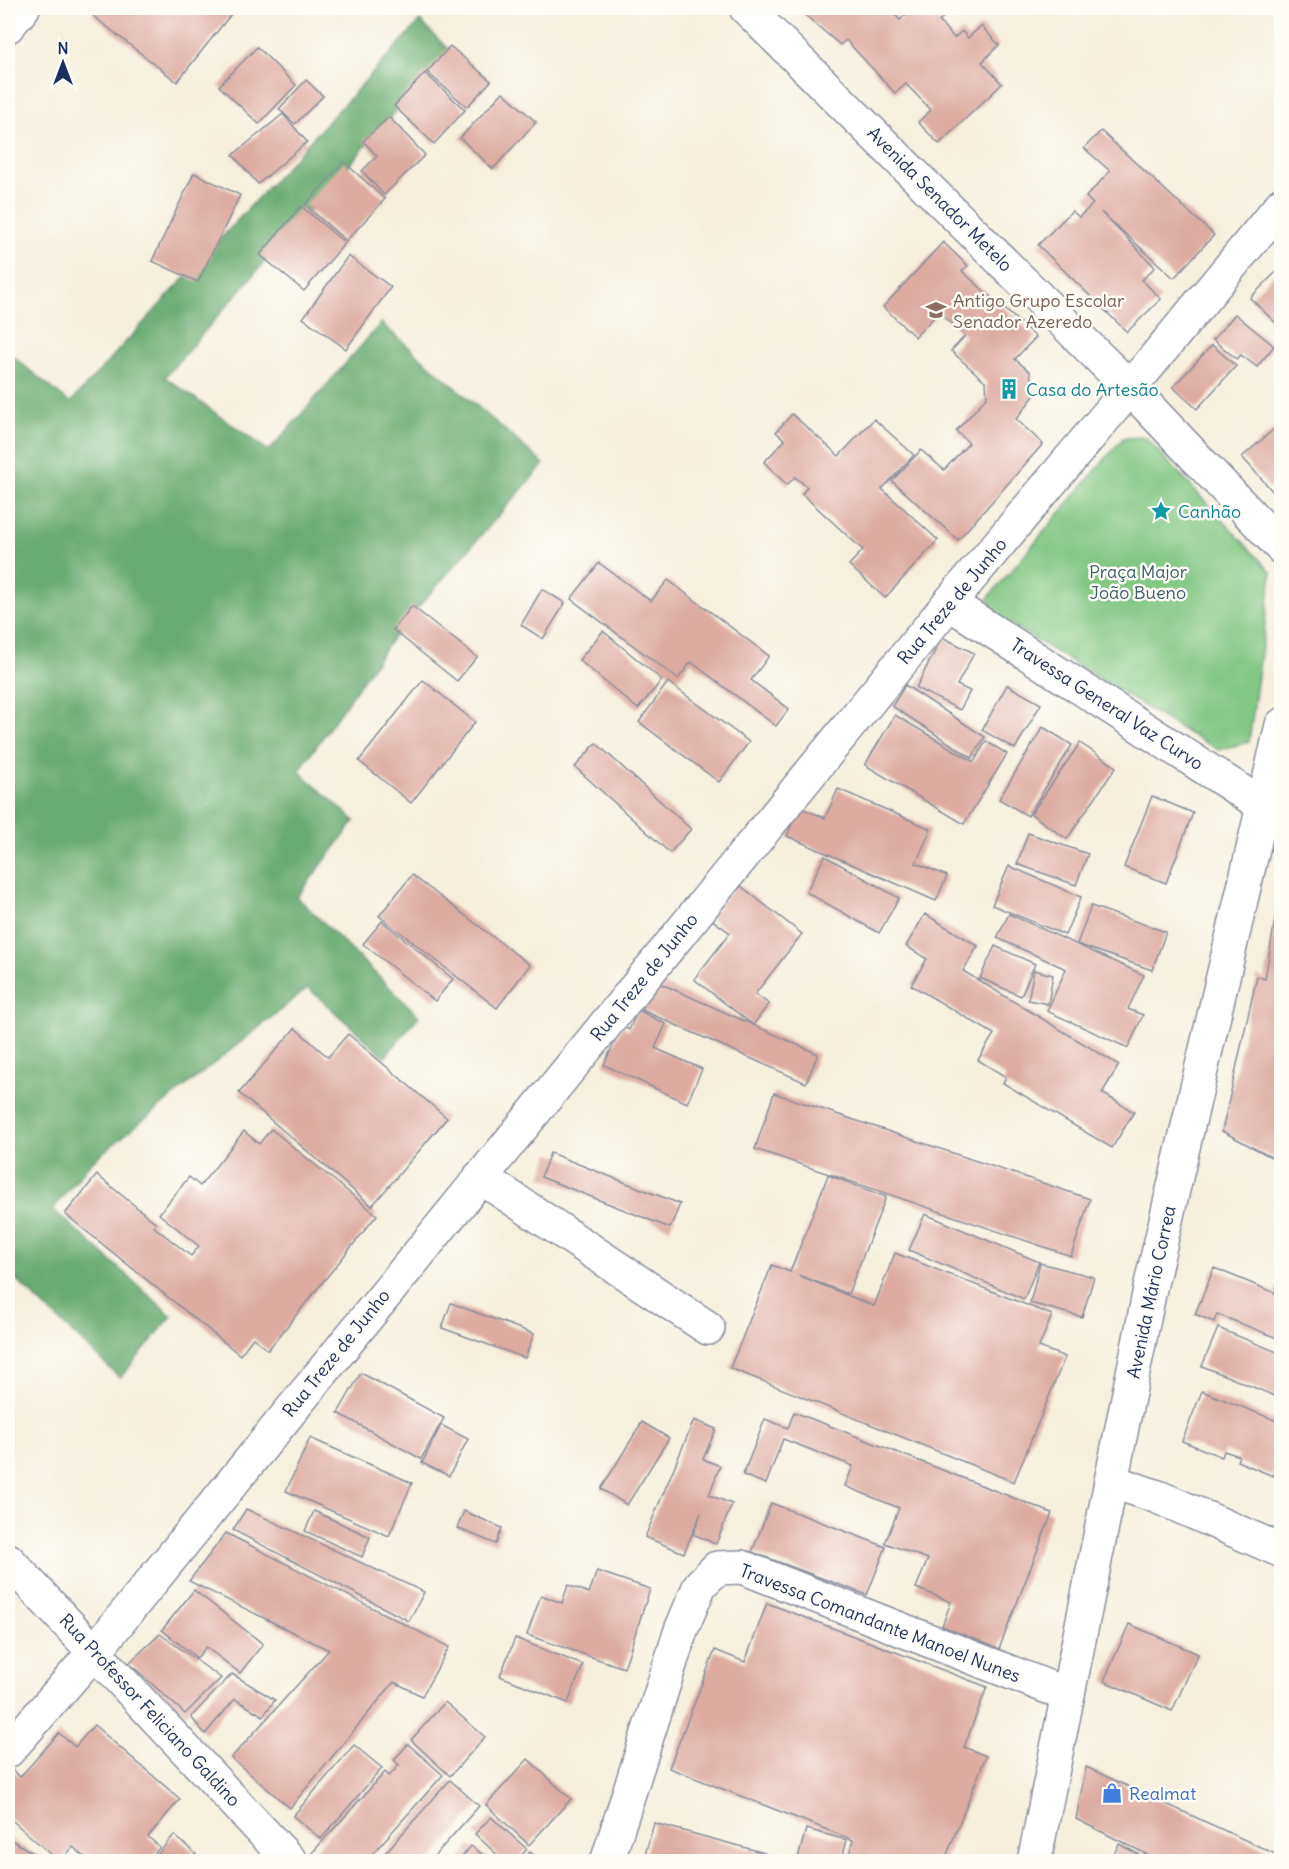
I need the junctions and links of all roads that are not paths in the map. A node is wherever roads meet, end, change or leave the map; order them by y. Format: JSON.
{"nodes":[{"id":1,"x":23,"y":8,"type":"edge"},
{"id":2,"x":746,"y":8,"type":"edge"},
{"id":3,"x":8,"y":26,"type":"edge"},
{"id":4,"x":1281,"y":204,"type":"edge"},
{"id":5,"x":1130,"y":388,"type":"junction"},
{"id":6,"x":1281,"y":548,"type":"edge"},
{"id":7,"x":949,"y":603,"type":"junction"},
{"id":8,"x":1281,"y":725,"type":"edge"},
{"id":9,"x":1264,"y":806,"type":"junction"},
{"id":10,"x":480,"y":1177,"type":"junction"},
{"id":11,"x":708,"y":1328,"type":"dead end"},
{"id":12,"x":1111,"y":1482,"type":"junction"},
{"id":13,"x":1281,"y":1551,"type":"edge"},
{"id":14,"x":8,"y":1560,"type":"edge"},
{"id":15,"x":95,"y":1651,"type":"junction"},
{"id":16,"x":1068,"y":1695,"type":"junction"},
{"id":17,"x":8,"y":1750,"type":"edge"},
{"id":18,"x":291,"y":1862,"type":"edge"},
{"id":19,"x":607,"y":1862,"type":"edge"},
{"id":20,"x":1034,"y":1862,"type":"edge"}],
"edges":[{"from":1,"to":3,"type":"street"},
{"from":2,"to":5,"type":"street","name":"Avenida Senador Metelo"},
{"from":4,"to":5,"type":"street","name":"Rua Treze de Junho"},
{"from":5,"to":6,"type":"street","name":"Avenida Senador Metelo"},
{"from":5,"to":7,"type":"street","name":"Rua Treze de Junho"},
{"from":7,"to":9,"type":"street","name":"Travessa General Vaz Curvo"},
{"from":7,"to":10,"type":"street","name":"Rua Treze de Junho"},
{"from":8,"to":9,"type":"street","name":"Avenida Mário Correa"},
{"from":9,"to":12,"type":"street","name":"Avenida Mário Correa"},
{"from":10,"to":11,"type":"street"},
{"from":10,"to":15,"type":"street","name":"Rua Treze de Junho"},
{"from":12,"to":13,"type":"street"},
{"from":12,"to":16,"type":"street","name":"Avenida Mário Correa"},
{"from":14,"to":15,"type":"street","name":"Rua Professor Feliciano Galdino"},
{"from":15,"to":17,"type":"street","name":"Rua Treze de Junho"},
{"from":15,"to":18,"type":"street","name":"Rua Professor Feliciano Galdino"},
{"from":16,"to":19,"type":"street","name":"Travessa Comandante Manoel Nunes"},
{"from":16,"to":20,"type":"street","name":"Avenida Mário Correa"}]}
